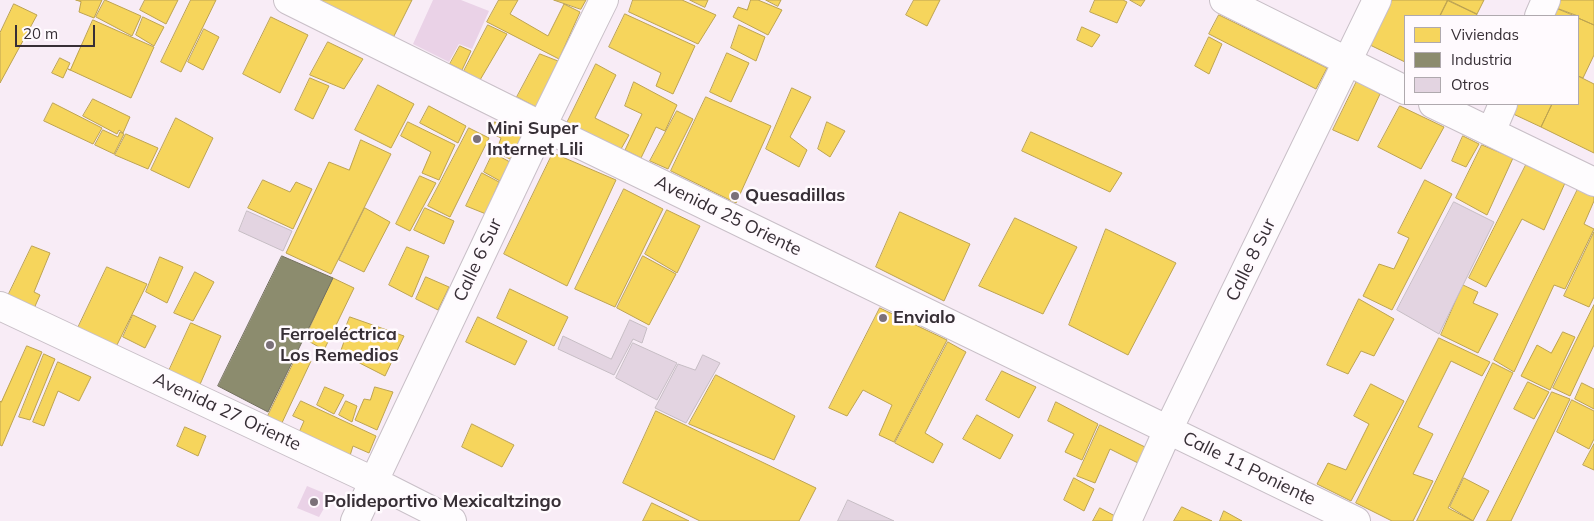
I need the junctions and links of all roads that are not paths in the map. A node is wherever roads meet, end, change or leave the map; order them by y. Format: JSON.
{"nodes":[{"id":1,"x":288,"y":0,"type":"edge"},
{"id":2,"x":604,"y":0,"type":"edge"},
{"id":3,"x":1224,"y":0,"type":"edge"},
{"id":4,"x":1377,"y":0,"type":"edge"},
{"id":5,"x":1546,"y":0,"type":"edge"},
{"id":6,"x":1539,"y":15,"type":"edge"},
{"id":7,"x":1347,"y":62,"type":"junction"},
{"id":8,"x":1404,"y":90,"type":"edge"},
{"id":9,"x":1435,"y":105,"type":"edge"},
{"id":10,"x":1503,"y":105,"type":"edge"},
{"id":11,"x":542,"y":126,"type":"junction"},
{"id":12,"x":1492,"y":132,"type":"junction"},
{"id":13,"x":1594,"y":182,"type":"edge"},
{"id":14,"x":0,"y":306,"type":"edge"},
{"id":15,"x":1168,"y":430,"type":"junction"},
{"id":16,"x":373,"y":481,"type":"junction"},
{"id":17,"x":355,"y":521,"type":"edge"},
{"id":18,"x":452,"y":521,"type":"edge"},
{"id":19,"x":1127,"y":521,"type":"edge"},
{"id":20,"x":1356,"y":521,"type":"edge"}],
"edges":[{"from":1,"to":11,"type":"street","name":"Avenida 25 Oriente"},
{"from":2,"to":11,"type":"street","name":"Calle 6 Sur"},
{"from":3,"to":7,"type":"street"},
{"from":4,"to":7,"type":"street","name":"Calle 8 Sur"},
{"from":5,"to":6,"type":"street"},
{"from":7,"to":8,"type":"street"},
{"from":7,"to":15,"type":"street","name":"Calle 8 Sur"},
{"from":9,"to":12,"type":"street"},
{"from":10,"to":12,"type":"street"},
{"from":11,"to":15,"type":"street","name":"Avenida 25 Oriente"},
{"from":11,"to":16,"type":"street","name":"Calle 6 Sur"},
{"from":12,"to":13,"type":"street"},
{"from":14,"to":16,"type":"street","name":"Avenida 27 Oriente"},
{"from":15,"to":19,"type":"street","name":"Calle 8 Sur"},
{"from":15,"to":20,"type":"street","name":"Calle 11 Poniente"},
{"from":16,"to":17,"type":"street","name":"Calle 6 Sur"},
{"from":16,"to":18,"type":"street","name":"Avenida 27 Oriente"}]}
